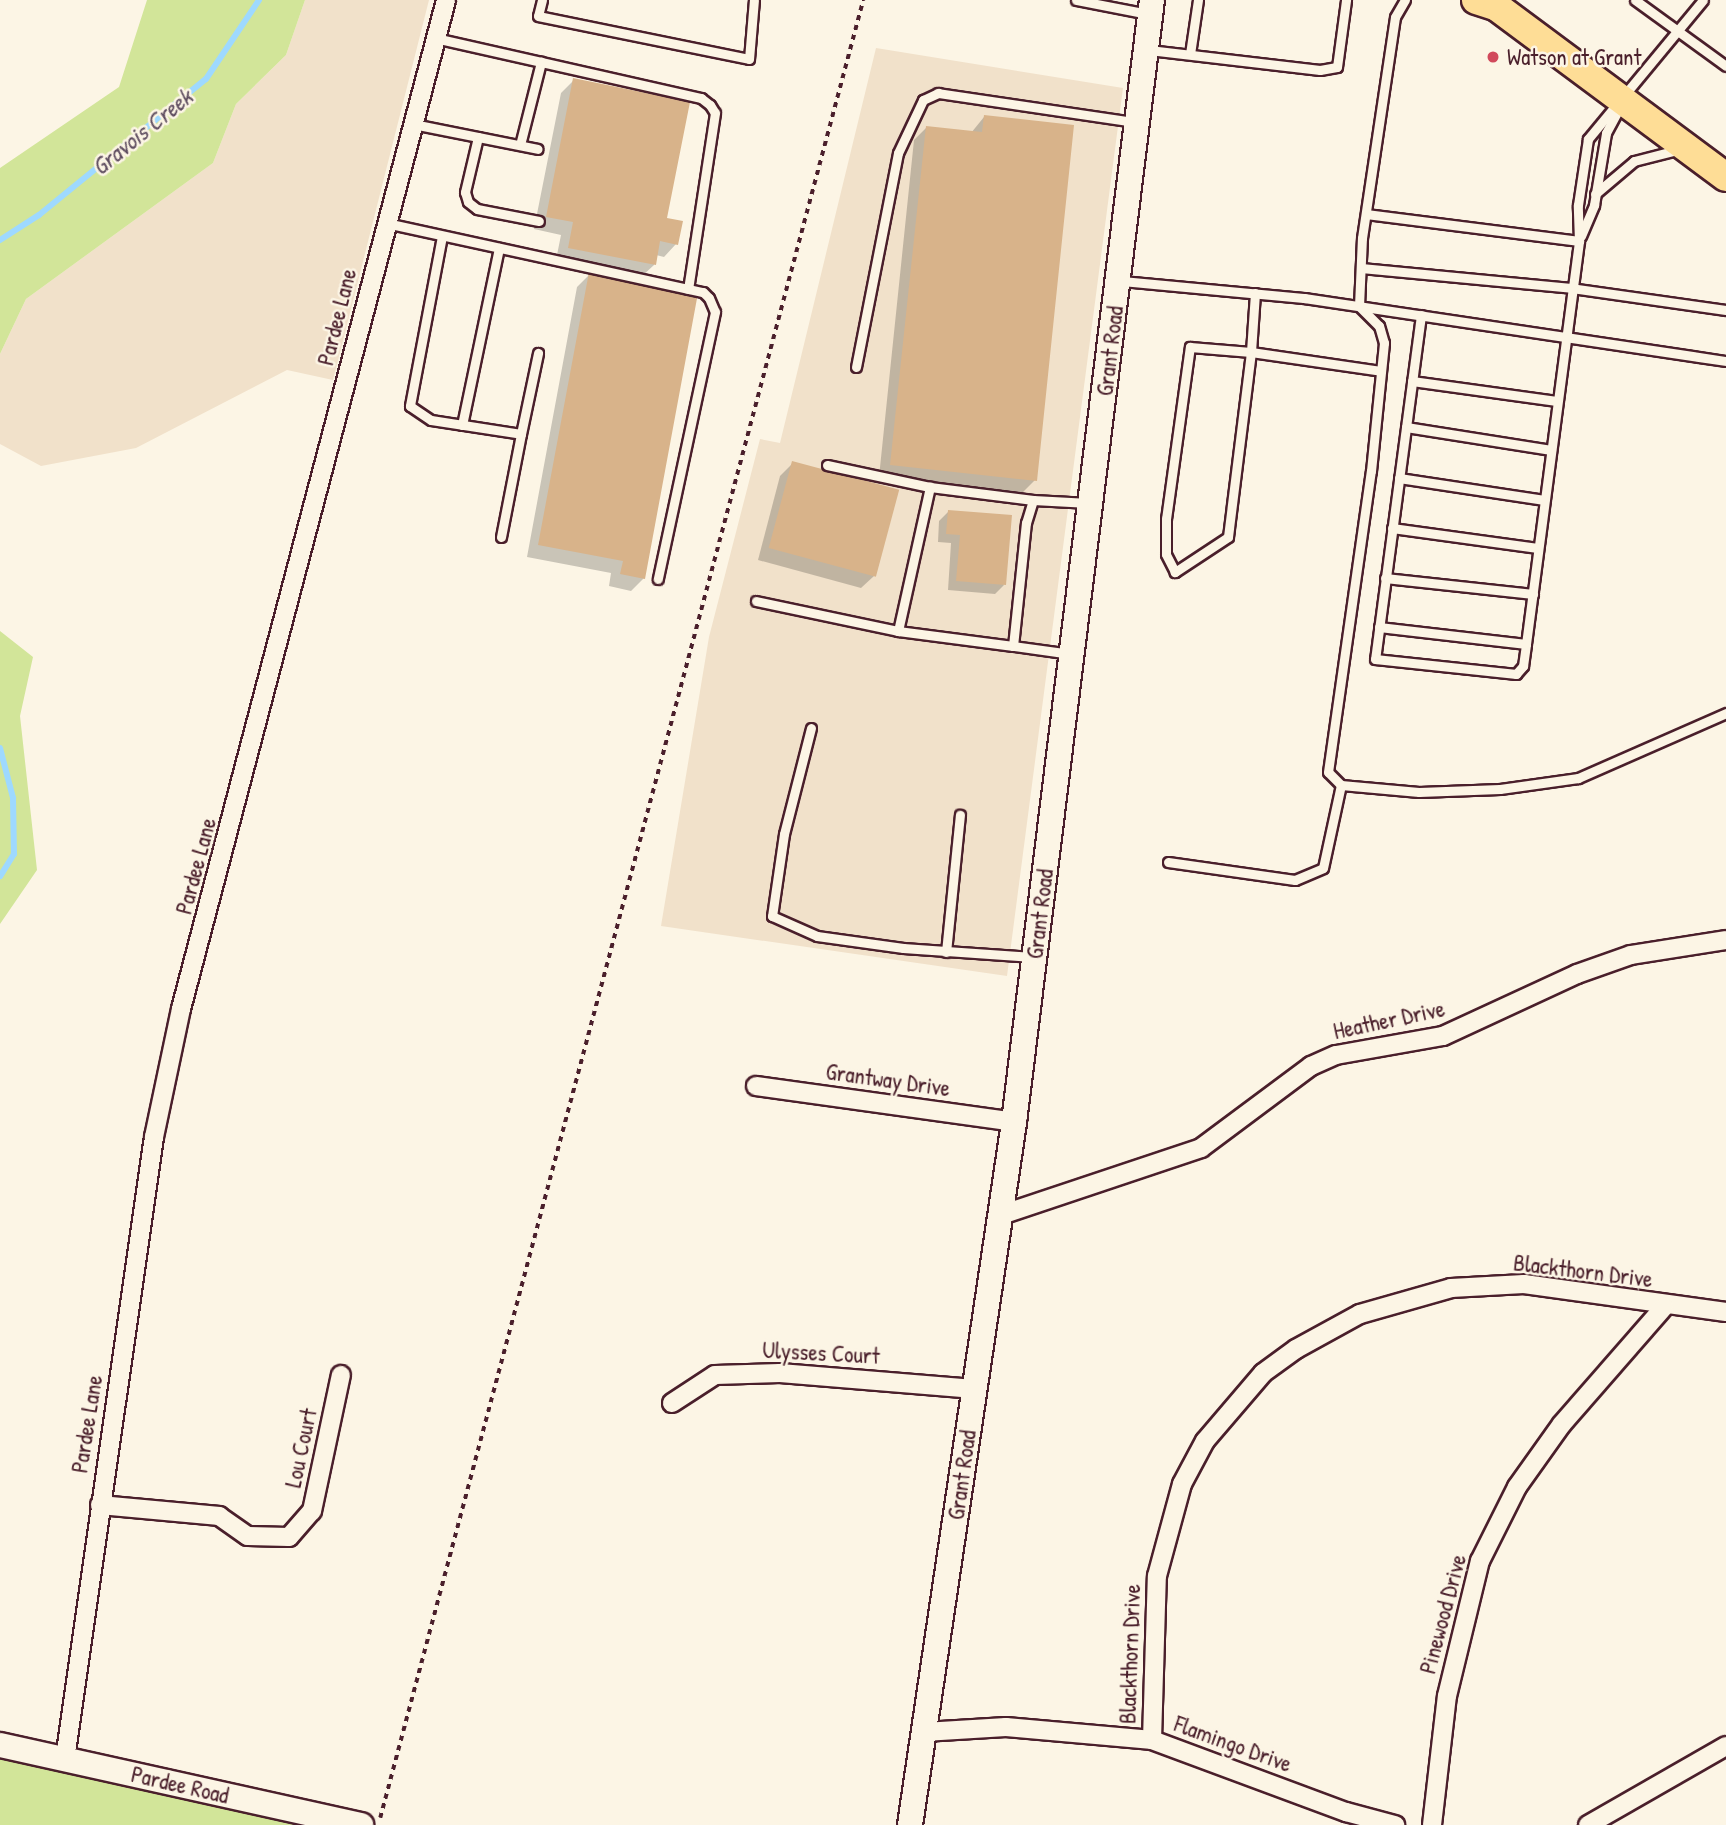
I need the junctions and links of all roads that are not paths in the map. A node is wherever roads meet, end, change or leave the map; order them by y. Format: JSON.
{"nodes":[{"id":1,"x":446,"y":0,"type":"edge"},
{"id":2,"x":542,"y":0,"type":"edge"},
{"id":3,"x":754,"y":0,"type":"edge"},
{"id":4,"x":1076,"y":0,"type":"edge"},
{"id":5,"x":1198,"y":0,"type":"edge"},
{"id":6,"x":1346,"y":0,"type":"edge"},
{"id":7,"x":1405,"y":0,"type":"edge"},
{"id":8,"x":1635,"y":0,"type":"edge"},
{"id":9,"x":1703,"y":0,"type":"edge"},
{"id":10,"x":1492,"y":2,"type":"edge"},
{"id":11,"x":1151,"y":7,"type":"edge"},
{"id":12,"x":1678,"y":32,"type":"junction"},
{"id":13,"x":435,"y":38,"type":"junction"},
{"id":14,"x":1148,"y":50,"type":"junction"},
{"id":15,"x":1189,"y":54,"type":"junction"},
{"id":16,"x":541,"y":62,"type":"junction"},
{"id":17,"x":1726,"y":66,"type":"edge"},
{"id":18,"x":1624,"y":100,"type":"junction"},
{"id":19,"x":1139,"y":123,"type":"junction"},
{"id":20,"x":412,"y":124,"type":"junction"},
{"id":21,"x":478,"y":137,"type":"junction"},
{"id":22,"x":520,"y":145,"type":"junction"},
{"id":23,"x":1687,"y":148,"type":"junction"},
{"id":24,"x":538,"y":149,"type":"dead end"},
{"id":25,"x":1726,"y":177,"type":"edge"},
{"id":26,"x":1595,"y":194,"type":"junction"},
{"id":27,"x":1366,"y":214,"type":"junction"},
{"id":28,"x":539,"y":221,"type":"dead end"},
{"id":29,"x":386,"y":223,"type":"junction"},
{"id":30,"x":442,"y":236,"type":"junction"},
{"id":31,"x":1579,"y":241,"type":"junction"},
{"id":32,"x":499,"y":248,"type":"junction"},
{"id":33,"x":1361,"y":268,"type":"junction"},
{"id":34,"x":1119,"y":281,"type":"junction"},
{"id":35,"x":1572,"y":288,"type":"junction"},
{"id":36,"x":688,"y":289,"type":"junction"},
{"id":37,"x":1255,"y":293,"type":"junction"},
{"id":38,"x":1359,"y":306,"type":"junction"},
{"id":39,"x":1726,"y":310,"type":"edge"},
{"id":40,"x":1422,"y":315,"type":"junction"},
{"id":41,"x":1565,"y":336,"type":"junction"},
{"id":42,"x":1251,"y":352,"type":"junction"},
{"id":43,"x":538,"y":353,"type":"dead end"},
{"id":44,"x":1726,"y":360,"type":"edge"},
{"id":45,"x":856,"y":367,"type":"dead end"},
{"id":46,"x":1381,"y":371,"type":"junction"},
{"id":47,"x":1412,"y":382,"type":"junction"},
{"id":48,"x":1557,"y":401,"type":"junction"},
{"id":49,"x":462,"y":425,"type":"junction"},
{"id":50,"x":1406,"y":427,"type":"junction"},
{"id":51,"x":522,"y":434,"type":"junction"},
{"id":52,"x":1551,"y":450,"type":"junction"},
{"id":53,"x":827,"y":465,"type":"dead end"},
{"id":54,"x":1399,"y":478,"type":"junction"},
{"id":55,"x":930,"y":486,"type":"junction"},
{"id":56,"x":1033,"y":500,"type":"junction"},
{"id":57,"x":1544,"y":500,"type":"junction"},
{"id":58,"x":1091,"y":503,"type":"junction"},
{"id":59,"x":1392,"y":528,"type":"junction"},
{"id":60,"x":501,"y":537,"type":"dead end"},
{"id":61,"x":1538,"y":548,"type":"junction"},
{"id":62,"x":1385,"y":578,"type":"junction"},
{"id":63,"x":658,"y":579,"type":"dead end"},
{"id":64,"x":1532,"y":594,"type":"junction"},
{"id":65,"x":756,"y":601,"type":"dead end"},
{"id":66,"x":1378,"y":628,"type":"junction"},
{"id":67,"x":898,"y":631,"type":"junction"},
{"id":68,"x":1526,"y":645,"type":"junction"},
{"id":69,"x":1013,"y":646,"type":"junction"},
{"id":70,"x":1072,"y":654,"type":"junction"},
{"id":71,"x":1726,"y":713,"type":"edge"},
{"id":72,"x":811,"y":728,"type":"dead end"},
{"id":73,"x":1341,"y":785,"type":"junction"},
{"id":74,"x":960,"y":815,"type":"dead end"},
{"id":75,"x":1168,"y":862,"type":"dead end"},
{"id":76,"x":1726,"y":940,"type":"edge"},
{"id":77,"x":946,"y":952,"type":"junction"},
{"id":78,"x":1034,"y":957,"type":"junction"},
{"id":79,"x":755,"y":1086,"type":"dead end"},
{"id":80,"x":1014,"y":1122,"type":"junction"},
{"id":81,"x":1001,"y":1215,"type":"junction"},
{"id":82,"x":1664,"y":1307,"type":"junction"},
{"id":83,"x":1726,"y":1312,"type":"edge"},
{"id":84,"x":341,"y":1375,"type":"dead end"},
{"id":85,"x":974,"y":1389,"type":"junction"},
{"id":86,"x":673,"y":1403,"type":"dead end"},
{"id":87,"x":100,"y":1505,"type":"junction"},
{"id":88,"x":925,"y":1732,"type":"junction"},
{"id":89,"x":1152,"y":1740,"type":"junction"},
{"id":90,"x":0,"y":1745,"type":"edge"},
{"id":91,"x":1726,"y":1746,"type":"edge"},
{"id":92,"x":65,"y":1759,"type":"junction"},
{"id":93,"x":370,"y":1822,"type":"edge"},
{"id":94,"x":910,"y":1825,"type":"edge"},
{"id":95,"x":1395,"y":1825,"type":"edge"},
{"id":96,"x":1432,"y":1825,"type":"edge"},
{"id":97,"x":1588,"y":1825,"type":"edge"}],
"edges":[{"from":1,"to":13,"type":"street","name":"Pardee Lane"},
{"from":2,"to":3,"type":"lane"},
{"from":4,"to":11,"type":"lane"},
{"from":5,"to":15,"type":"lane"},
{"from":6,"to":15,"type":"lane"},
{"from":7,"to":27,"type":"lane"},
{"from":8,"to":12,"type":"lane"},
{"from":9,"to":12,"type":"lane"},
{"from":10,"to":18,"type":"main road"},
{"from":11,"to":14,"type":"street","name":"Grant Road"},
{"from":12,"to":17,"type":"lane"},
{"from":12,"to":18,"type":"lane"},
{"from":13,"to":16,"type":"lane"},
{"from":13,"to":20,"type":"street","name":"Pardee Lane"},
{"from":14,"to":15,"type":"lane"},
{"from":14,"to":19,"type":"street","name":"Grant Road"},
{"from":16,"to":22,"type":"lane"},
{"from":16,"to":36,"type":"lane"},
{"from":18,"to":23,"type":"main road"},
{"from":18,"to":26,"type":"lane"},
{"from":18,"to":31,"type":"lane"},
{"from":19,"to":34,"type":"street","name":"Grant Road"},
{"from":19,"to":45,"type":"lane"},
{"from":20,"to":21,"type":"lane"},
{"from":20,"to":29,"type":"street","name":"Pardee Lane"},
{"from":21,"to":22,"type":"lane"},
{"from":21,"to":28,"type":"lane"},
{"from":22,"to":24,"type":"lane"},
{"from":23,"to":25,"type":"main road"},
{"from":23,"to":26,"type":"lane"},
{"from":26,"to":31,"type":"lane"},
{"from":27,"to":31,"type":"lane"},
{"from":27,"to":33,"type":"lane"},
{"from":29,"to":30,"type":"lane"},
{"from":29,"to":87,"type":"street","name":"Pardee Lane"},
{"from":30,"to":32,"type":"lane"},
{"from":30,"to":49,"type":"lane"},
{"from":31,"to":35,"type":"lane"},
{"from":32,"to":36,"type":"lane"},
{"from":32,"to":49,"type":"lane"},
{"from":33,"to":35,"type":"lane"},
{"from":33,"to":38,"type":"lane"},
{"from":34,"to":37,"type":"lane"},
{"from":34,"to":58,"type":"street","name":"Grant Road"},
{"from":35,"to":39,"type":"lane"},
{"from":35,"to":41,"type":"lane"},
{"from":36,"to":63,"type":"lane"},
{"from":37,"to":38,"type":"lane"},
{"from":37,"to":42,"type":"lane"},
{"from":38,"to":40,"type":"lane"},
{"from":38,"to":46,"type":"lane"},
{"from":40,"to":41,"type":"lane"},
{"from":40,"to":47,"type":"lane"},
{"from":41,"to":44,"type":"lane"},
{"from":41,"to":48,"type":"lane"},
{"from":42,"to":42,"type":"lane"},
{"from":42,"to":46,"type":"lane"},
{"from":43,"to":51,"type":"lane"},
{"from":46,"to":73,"type":"lane"},
{"from":47,"to":48,"type":"lane"},
{"from":47,"to":50,"type":"lane"},
{"from":48,"to":52,"type":"lane"},
{"from":49,"to":51,"type":"lane"},
{"from":50,"to":52,"type":"lane"},
{"from":50,"to":54,"type":"lane"},
{"from":51,"to":60,"type":"lane"},
{"from":52,"to":57,"type":"lane"},
{"from":53,"to":55,"type":"lane"},
{"from":54,"to":57,"type":"lane"},
{"from":54,"to":59,"type":"lane"},
{"from":55,"to":56,"type":"lane"},
{"from":55,"to":67,"type":"lane"},
{"from":56,"to":58,"type":"lane"},
{"from":56,"to":69,"type":"lane"},
{"from":57,"to":61,"type":"lane"},
{"from":58,"to":70,"type":"street","name":"Grant Road"},
{"from":59,"to":61,"type":"lane"},
{"from":59,"to":62,"type":"lane"},
{"from":61,"to":64,"type":"lane"},
{"from":62,"to":64,"type":"lane"},
{"from":62,"to":66,"type":"lane"},
{"from":64,"to":68,"type":"lane"},
{"from":65,"to":67,"type":"lane"},
{"from":66,"to":68,"type":"lane"},
{"from":66,"to":68,"type":"lane"},
{"from":67,"to":69,"type":"lane"},
{"from":69,"to":70,"type":"lane"},
{"from":70,"to":78,"type":"street","name":"Grant Road"},
{"from":71,"to":73,"type":"lane"},
{"from":72,"to":77,"type":"lane"},
{"from":73,"to":75,"type":"lane"},
{"from":74,"to":77,"type":"lane"},
{"from":76,"to":81,"type":"street","name":"Heather Drive"},
{"from":77,"to":78,"type":"lane"},
{"from":78,"to":80,"type":"street","name":"Grant Road"},
{"from":79,"to":80,"type":"street","name":"Grantway Drive"},
{"from":80,"to":81,"type":"street","name":"Grant Road"},
{"from":81,"to":85,"type":"street","name":"Grant Road"},
{"from":82,"to":83,"type":"street","name":"Blackthorn Drive"},
{"from":82,"to":89,"type":"street","name":"Blackthorn Drive"},
{"from":82,"to":96,"type":"street","name":"Pinewood Drive"},
{"from":84,"to":87,"type":"street","name":"Lou Court"},
{"from":85,"to":86,"type":"street","name":"Ulysses Court"},
{"from":85,"to":88,"type":"street","name":"Grant Road"},
{"from":87,"to":92,"type":"street","name":"Pardee Lane"},
{"from":88,"to":89,"type":"street","name":"Flamingo Drive"},
{"from":88,"to":94,"type":"street","name":"Grant Road"},
{"from":89,"to":95,"type":"street","name":"Flamingo Drive"},
{"from":90,"to":92,"type":"street","name":"Pardee Road"},
{"from":91,"to":97,"type":"street"},
{"from":92,"to":93,"type":"street","name":"Pardee Road"}]}
